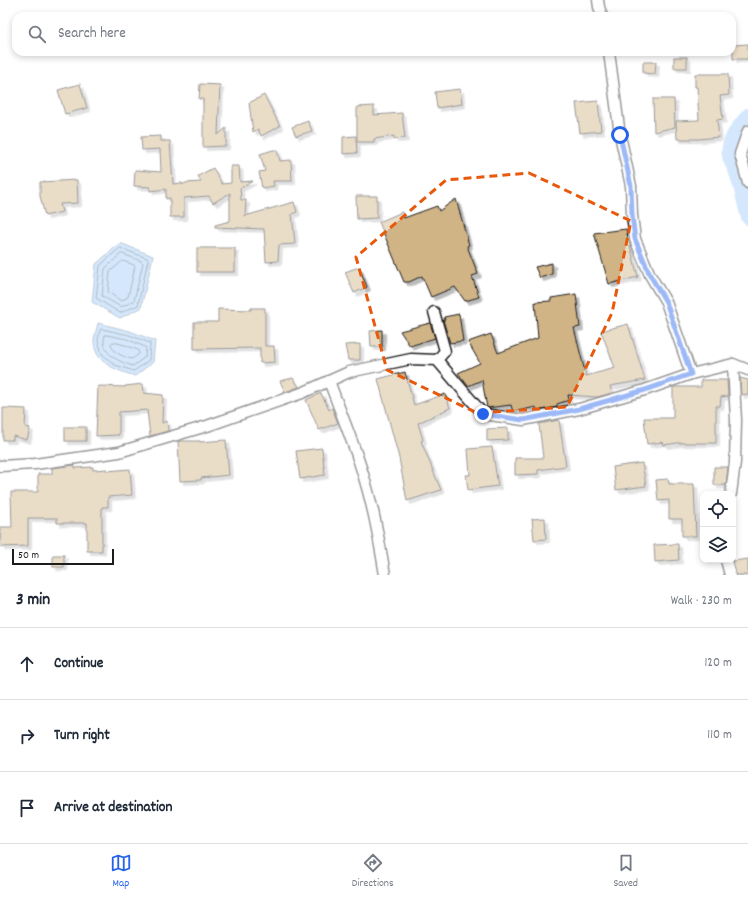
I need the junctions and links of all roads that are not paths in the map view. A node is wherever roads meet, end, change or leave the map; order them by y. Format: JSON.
{"nodes":[{"id":1,"x":598,"y":0,"type":"edge"},
{"id":2,"x":601,"y":12,"type":"edge"},
{"id":3,"x":610,"y":56,"type":"edge"},
{"id":4,"x":748,"y":131,"type":"edge"},
{"id":5,"x":748,"y":183,"type":"edge"},
{"id":6,"x":434,"y":312,"type":"dead end"},
{"id":7,"x":437,"y":360,"type":"junction"},
{"id":8,"x":733,"y":364,"type":"junction"},
{"id":9,"x":748,"y":370,"type":"edge"},
{"id":10,"x":691,"y":374,"type":"junction"},
{"id":11,"x":329,"y":381,"type":"junction"},
{"id":12,"x":0,"y":466,"type":"edge"},
{"id":13,"x":731,"y":491,"type":"edge"},
{"id":14,"x":727,"y":563,"type":"edge"},
{"id":15,"x":385,"y":575,"type":"edge"},
{"id":16,"x":730,"y":575,"type":"edge"}],
"edges":[{"from":1,"to":2,"type":"street"},
{"from":3,"to":10,"type":"street"},
{"from":4,"to":5,"type":"street"},
{"from":6,"to":7,"type":"street"},
{"from":7,"to":10,"type":"street"},
{"from":7,"to":11,"type":"street"},
{"from":8,"to":9,"type":"street"},
{"from":8,"to":10,"type":"street"},
{"from":8,"to":13,"type":"street"},
{"from":11,"to":12,"type":"street"},
{"from":11,"to":15,"type":"street"},
{"from":14,"to":16,"type":"street"}]}
